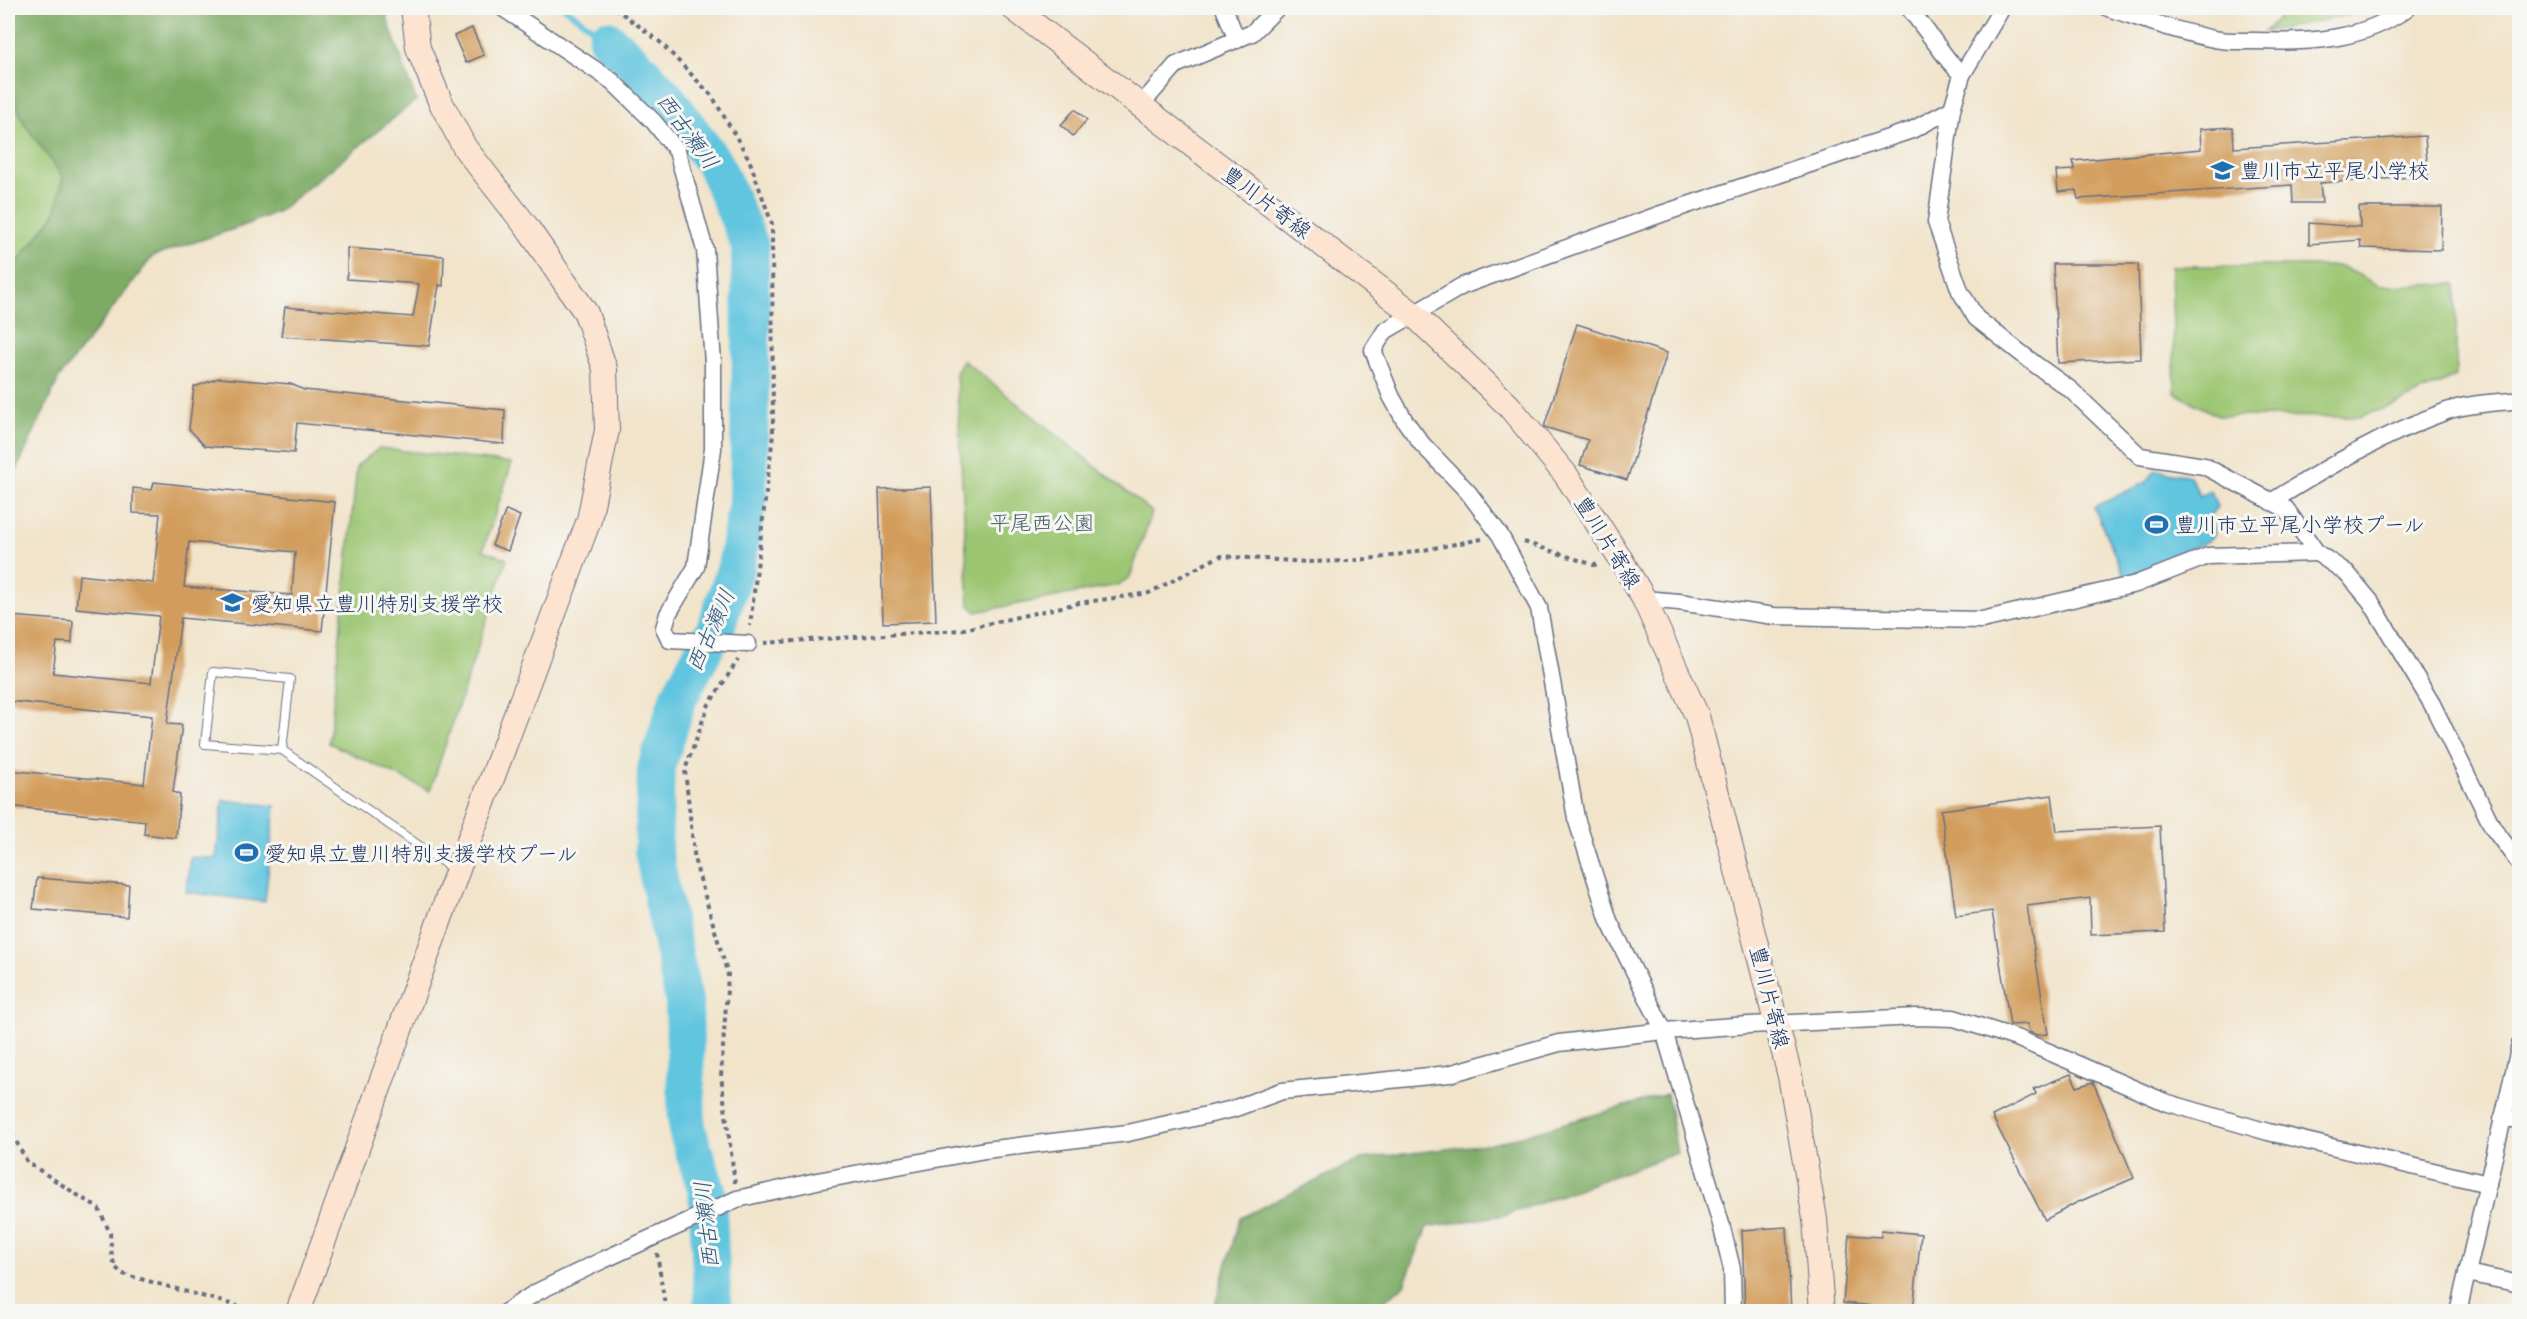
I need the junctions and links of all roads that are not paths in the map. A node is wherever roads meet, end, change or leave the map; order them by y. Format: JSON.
{"nodes":[{"id":1,"x":413,"y":8,"type":"edge"},
{"id":2,"x":503,"y":8,"type":"edge"},
{"id":3,"x":1013,"y":8,"type":"edge"},
{"id":4,"x":1224,"y":8,"type":"edge"},
{"id":5,"x":1277,"y":8,"type":"edge"},
{"id":6,"x":1910,"y":8,"type":"edge"},
{"id":7,"x":2002,"y":8,"type":"edge"},
{"id":8,"x":2108,"y":8,"type":"edge"},
{"id":9,"x":2407,"y":8,"type":"edge"},
{"id":10,"x":1237,"y":40,"type":"junction"},
{"id":11,"x":1962,"y":75,"type":"junction"},
{"id":12,"x":1140,"y":106,"type":"junction"},
{"id":13,"x":1952,"y":110,"type":"junction"},
{"id":14,"x":1412,"y":313,"type":"junction"},
{"id":15,"x":2520,"y":400,"type":"edge"},
{"id":16,"x":2271,"y":502,"type":"junction"},
{"id":17,"x":2317,"y":553,"type":"junction"},
{"id":18,"x":1644,"y":599,"type":"junction"},
{"id":19,"x":748,"y":644,"type":"road end"},
{"id":20,"x":282,"y":750,"type":"junction"},
{"id":21,"x":2520,"y":864,"type":"edge"},
{"id":22,"x":457,"y":872,"type":"junction"},
{"id":23,"x":1778,"y":1024,"type":"junction"},
{"id":24,"x":1664,"y":1031,"type":"junction"},
{"id":25,"x":2520,"y":1045,"type":"edge"},
{"id":26,"x":2502,"y":1119,"type":"junction"},
{"id":27,"x":2520,"y":1119,"type":"edge"},
{"id":28,"x":2488,"y":1184,"type":"junction"},
{"id":29,"x":2467,"y":1273,"type":"junction"},
{"id":30,"x":2520,"y":1284,"type":"edge"},
{"id":31,"x":298,"y":1311,"type":"edge"},
{"id":32,"x":506,"y":1311,"type":"edge"},
{"id":33,"x":1733,"y":1311,"type":"edge"},
{"id":34,"x":1822,"y":1311,"type":"edge"},
{"id":35,"x":2458,"y":1311,"type":"edge"}],
"edges":[{"from":1,"to":22,"type":"main road"},
{"from":2,"to":19,"type":"street"},
{"from":3,"to":12,"type":"main road","name":"豊川片寄線"},
{"from":4,"to":10,"type":"street"},
{"from":5,"to":10,"type":"street"},
{"from":6,"to":11,"type":"street"},
{"from":7,"to":11,"type":"street"},
{"from":8,"to":9,"type":"street"},
{"from":10,"to":12,"type":"street"},
{"from":11,"to":13,"type":"street"},
{"from":12,"to":14,"type":"main road","name":"豊川片寄線"},
{"from":13,"to":14,"type":"street"},
{"from":13,"to":16,"type":"street"},
{"from":14,"to":18,"type":"main road","name":"豊川片寄線"},
{"from":14,"to":24,"type":"street"},
{"from":15,"to":16,"type":"street"},
{"from":16,"to":17,"type":"street"},
{"from":17,"to":18,"type":"street"},
{"from":17,"to":21,"type":"street"},
{"from":18,"to":23,"type":"main road","name":"豊川片寄線"},
{"from":20,"to":20,"type":"lane"},
{"from":20,"to":22,"type":"lane"},
{"from":22,"to":31,"type":"main road"},
{"from":23,"to":24,"type":"street"},
{"from":23,"to":28,"type":"street"},
{"from":23,"to":34,"type":"main road","name":"豊川片寄線"},
{"from":24,"to":32,"type":"street"},
{"from":24,"to":33,"type":"street"},
{"from":25,"to":26,"type":"street"},
{"from":26,"to":27,"type":"street"},
{"from":26,"to":28,"type":"street"},
{"from":28,"to":29,"type":"street"},
{"from":29,"to":30,"type":"street"},
{"from":29,"to":35,"type":"street"}]}
